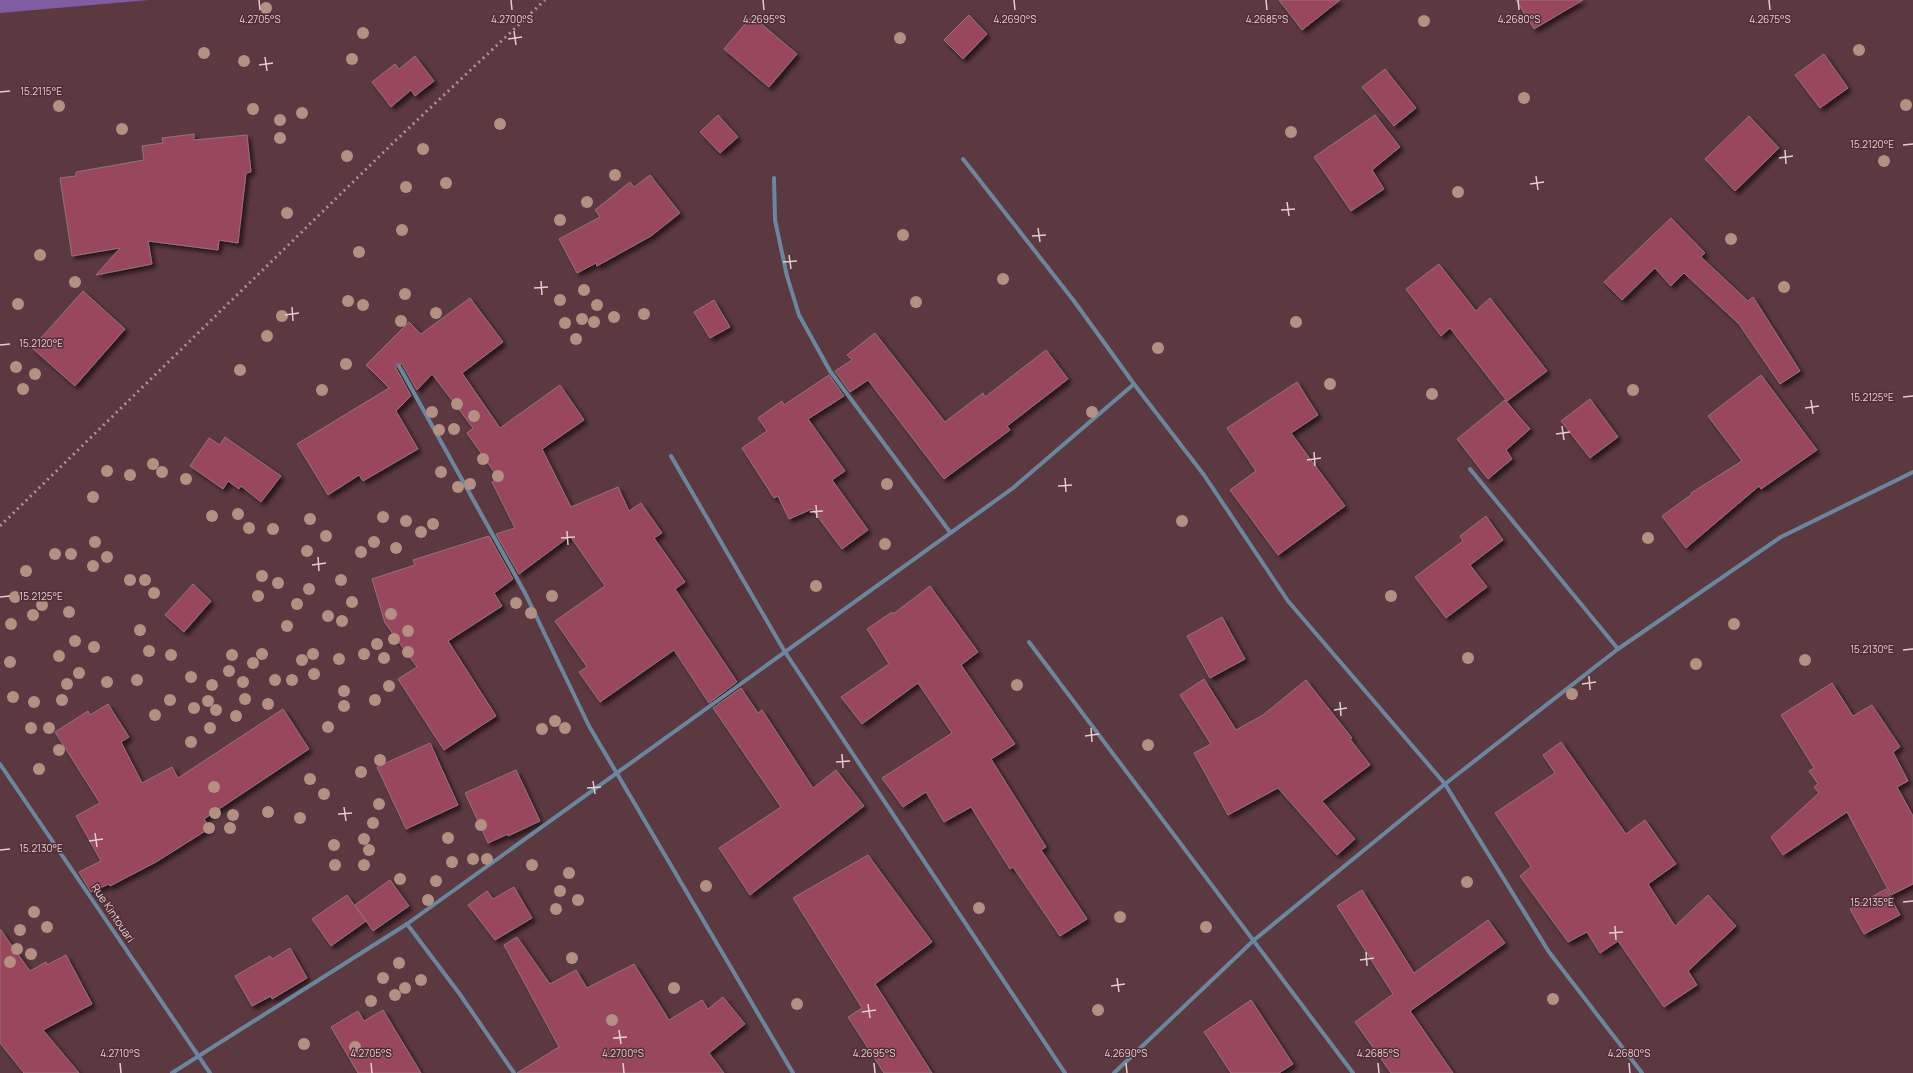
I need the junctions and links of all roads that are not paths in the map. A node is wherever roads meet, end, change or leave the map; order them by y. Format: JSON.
{"nodes":[{"id":1,"x":963,"y":159,"type":"dead end"},
{"id":2,"x":774,"y":178,"type":"dead end"},
{"id":3,"x":399,"y":366,"type":"dead end"},
{"id":4,"x":1134,"y":384,"type":"junction"},
{"id":5,"x":671,"y":456,"type":"dead end"},
{"id":6,"x":1470,"y":468,"type":"dead end"},
{"id":7,"x":1913,"y":472,"type":"edge"},
{"id":8,"x":950,"y":532,"type":"junction"},
{"id":9,"x":1029,"y":642,"type":"dead end"},
{"id":10,"x":1618,"y":649,"type":"junction"},
{"id":11,"x":785,"y":652,"type":"junction"},
{"id":12,"x":0,"y":764,"type":"edge"},
{"id":13,"x":617,"y":772,"type":"junction"},
{"id":14,"x":1445,"y":784,"type":"junction"},
{"id":15,"x":407,"y":924,"type":"junction"},
{"id":16,"x":1254,"y":940,"type":"junction"},
{"id":17,"x":199,"y":1055,"type":"junction"},
{"id":18,"x":172,"y":1073,"type":"edge"},
{"id":19,"x":210,"y":1073,"type":"edge"},
{"id":20,"x":514,"y":1073,"type":"edge"},
{"id":21,"x":793,"y":1073,"type":"edge"},
{"id":22,"x":1066,"y":1073,"type":"edge"},
{"id":23,"x":1114,"y":1073,"type":"edge"},
{"id":24,"x":1354,"y":1073,"type":"edge"},
{"id":25,"x":1642,"y":1073,"type":"edge"}],
"edges":[{"from":1,"to":4,"type":"street"},
{"from":2,"to":8,"type":"street"},
{"from":3,"to":13,"type":"street"},
{"from":4,"to":8,"type":"street"},
{"from":4,"to":14,"type":"street"},
{"from":5,"to":11,"type":"street"},
{"from":6,"to":10,"type":"street"},
{"from":7,"to":10,"type":"street"},
{"from":8,"to":11,"type":"street"},
{"from":9,"to":16,"type":"street"},
{"from":10,"to":14,"type":"street"},
{"from":11,"to":13,"type":"street"},
{"from":11,"to":22,"type":"street"},
{"from":12,"to":17,"type":"street","name":"Rue Kintouari"},
{"from":13,"to":15,"type":"street"},
{"from":13,"to":21,"type":"street"},
{"from":14,"to":16,"type":"street"},
{"from":14,"to":25,"type":"street"},
{"from":15,"to":17,"type":"street"},
{"from":15,"to":20,"type":"street"},
{"from":16,"to":23,"type":"street"},
{"from":16,"to":24,"type":"street"},
{"from":17,"to":18,"type":"street"},
{"from":17,"to":19,"type":"street","name":"Rue Kintouari"}]}
